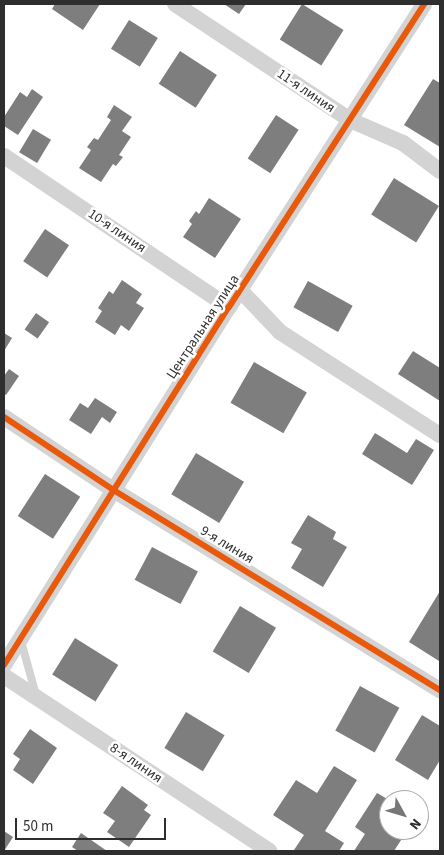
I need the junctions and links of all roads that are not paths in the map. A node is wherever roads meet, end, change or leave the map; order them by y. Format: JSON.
{"nodes":[{"id":1,"x":175,"y":4,"type":"edge"},
{"id":2,"x":424,"y":4,"type":"edge"},
{"id":3,"x":350,"y":120,"type":"junction"},
{"id":4,"x":4,"y":156,"type":"edge"},
{"id":5,"x":440,"y":171,"type":"edge"},
{"id":6,"x":241,"y":291,"type":"junction"},
{"id":7,"x":229,"y":307,"type":"junction"},
{"id":8,"x":4,"y":417,"type":"edge"},
{"id":9,"x":440,"y":435,"type":"edge"},
{"id":10,"x":115,"y":491,"type":"junction"},
{"id":11,"x":21,"y":640,"type":"junction"},
{"id":12,"x":4,"y":665,"type":"edge"},
{"id":13,"x":4,"y":676,"type":"edge"},
{"id":14,"x":440,"y":690,"type":"edge"},
{"id":15,"x":36,"y":697,"type":"junction"},
{"id":16,"x":268,"y":851,"type":"edge"}],
"edges":[{"from":1,"to":3,"type":"street","name":"11-я линия"},
{"from":2,"to":3,"type":"street","name":"Центральная улица"},
{"from":3,"to":5,"type":"street","name":"11-я линия"},
{"from":3,"to":6,"type":"street","name":"Центральная улица"},
{"from":4,"to":7,"type":"street","name":"10-я линия"},
{"from":6,"to":7,"type":"street","name":"Центральная улица"},
{"from":6,"to":9,"type":"street"},
{"from":7,"to":10,"type":"street","name":"Центральная улица"},
{"from":8,"to":10,"type":"street","name":"9-я линия"},
{"from":10,"to":11,"type":"street","name":"Центральная улица"},
{"from":10,"to":14,"type":"street","name":"9-я линия"},
{"from":11,"to":12,"type":"street","name":"Центральная улица"},
{"from":11,"to":15,"type":"lane"},
{"from":13,"to":15,"type":"street","name":"8-я линия"},
{"from":15,"to":16,"type":"street","name":"8-я линия"}]}
